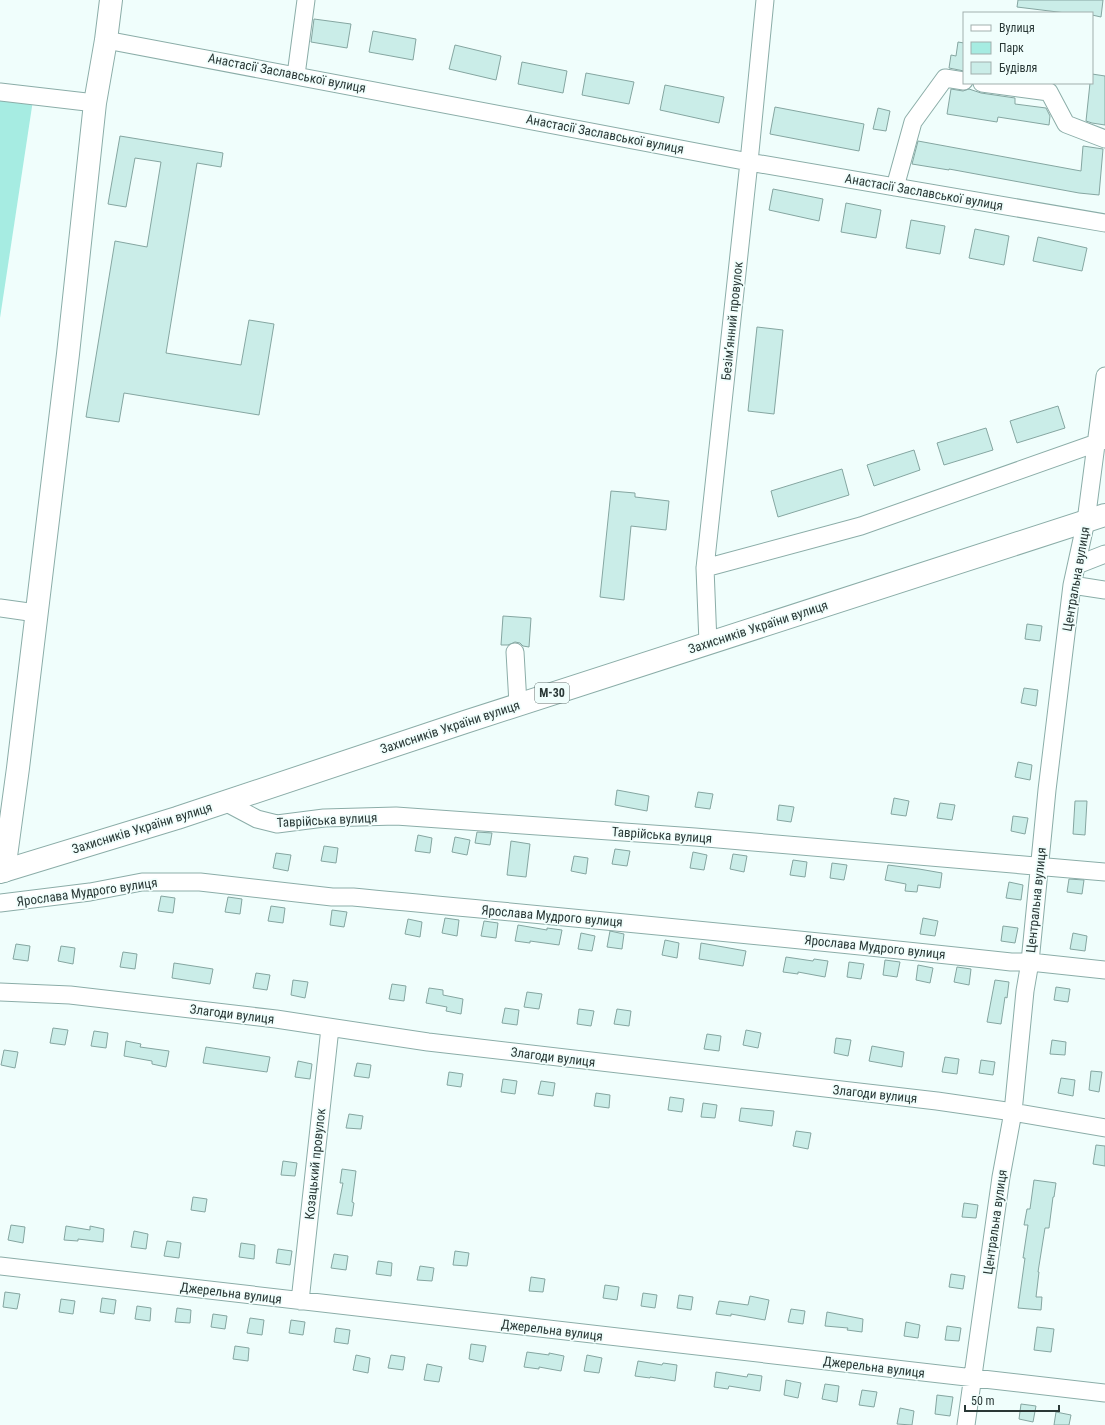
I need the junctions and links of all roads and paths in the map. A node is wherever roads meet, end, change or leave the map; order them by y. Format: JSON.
{"nodes":[{"id":1,"x":111,"y":0,"type":"edge"},
{"id":2,"x":306,"y":0,"type":"edge"},
{"id":3,"x":765,"y":0,"type":"edge"},
{"id":4,"x":106,"y":40,"type":"junction"},
{"id":5,"x":296,"y":75,"type":"junction"},
{"id":6,"x":963,"y":81,"type":"edge"},
{"id":7,"x":989,"y":84,"type":"edge"},
{"id":8,"x":0,"y":92,"type":"edge"},
{"id":9,"x":95,"y":103,"type":"junction"},
{"id":10,"x":1105,"y":139,"type":"edge"},
{"id":11,"x":749,"y":162,"type":"junction"},
{"id":12,"x":895,"y":187,"type":"junction"},
{"id":13,"x":1105,"y":223,"type":"edge"},
{"id":14,"x":1105,"y":376,"type":"edge"},
{"id":15,"x":1101,"y":441,"type":"edge"},
{"id":16,"x":1096,"y":518,"type":"edge"},
{"id":17,"x":1105,"y":554,"type":"edge"},
{"id":18,"x":1077,"y":565,"type":"junction"},
{"id":19,"x":705,"y":568,"type":"junction"},
{"id":20,"x":1072,"y":585,"type":"junction"},
{"id":21,"x":1105,"y":590,"type":"edge"},
{"id":22,"x":0,"y":608,"type":"edge"},
{"id":23,"x":36,"y":613,"type":"junction"},
{"id":24,"x":708,"y":643,"type":"junction"},
{"id":25,"x":515,"y":652,"type":"dead end"},
{"id":26,"x":518,"y":704,"type":"junction"},
{"id":27,"x":225,"y":802,"type":"junction"},
{"id":28,"x":1040,"y":865,"type":"junction"},
{"id":29,"x":2,"y":871,"type":"edge"},
{"id":30,"x":1105,"y":872,"type":"edge"},
{"id":31,"x":0,"y":903,"type":"edge"},
{"id":32,"x":1030,"y":962,"type":"junction"},
{"id":33,"x":1105,"y":970,"type":"edge"},
{"id":34,"x":0,"y":992,"type":"edge"},
{"id":35,"x":330,"y":1028,"type":"junction"},
{"id":36,"x":1013,"y":1112,"type":"junction"},
{"id":37,"x":1105,"y":1128,"type":"edge"},
{"id":38,"x":0,"y":1266,"type":"edge"},
{"id":39,"x":300,"y":1301,"type":"junction"},
{"id":40,"x":973,"y":1379,"type":"junction"},
{"id":41,"x":1105,"y":1393,"type":"edge"},
{"id":42,"x":966,"y":1425,"type":"edge"}],
"edges":[{"from":1,"to":4,"type":"main road"},
{"from":2,"to":5,"type":"street"},
{"from":3,"to":11,"type":"street","name":"Безімʼянний провулок"},
{"from":4,"to":5,"type":"street","name":"Анастасії Заславської вулиця"},
{"from":4,"to":9,"type":"main road"},
{"from":5,"to":11,"type":"street","name":"Анастасії Заславської вулиця"},
{"from":6,"to":12,"type":"street"},
{"from":7,"to":10,"type":"street"},
{"from":8,"to":9,"type":"street"},
{"from":9,"to":23,"type":"main road"},
{"from":11,"to":12,"type":"street","name":"Анастасії Заславської вулиця"},
{"from":11,"to":19,"type":"street","name":"Безімʼянний провулок"},
{"from":12,"to":13,"type":"street","name":"Анастасії Заславської вулиця"},
{"from":14,"to":15,"type":"street","name":"Центральна вулиця"},
{"from":15,"to":16,"type":"street","name":"Центральна вулиця"},
{"from":15,"to":19,"type":"street"},
{"from":16,"to":18,"type":"street","name":"Центральна вулиця"},
{"from":16,"to":24,"type":"main road","name":"Захисників України вулиця","number":"М-30"},
{"from":17,"to":18,"type":"street"},
{"from":18,"to":20,"type":"street","name":"Центральна вулиця"},
{"from":19,"to":24,"type":"street","name":"Безімʼянний провулок"},
{"from":20,"to":21,"type":"street"},
{"from":20,"to":28,"type":"street","name":"Центральна вулиця"},
{"from":22,"to":23,"type":"street"},
{"from":23,"to":29,"type":"main road"},
{"from":24,"to":26,"type":"main road","name":"Захисників України вулиця","number":"М-30"},
{"from":25,"to":26,"type":"street"},
{"from":26,"to":27,"type":"main road","name":"Захисників України вулиця","number":"М-30"},
{"from":27,"to":28,"type":"street","name":"Таврійська вулиця"},
{"from":27,"to":29,"type":"main road","name":"Захисників України вулиця","number":"М-30"},
{"from":28,"to":30,"type":"street","name":"Таврійська вулиця"},
{"from":28,"to":32,"type":"street","name":"Центральна вулиця"},
{"from":31,"to":32,"type":"street","name":"Ярослава Мудрого вулиця"},
{"from":32,"to":33,"type":"street","name":"Ярослава Мудрого вулиця"},
{"from":32,"to":36,"type":"street","name":"Центральна вулиця"},
{"from":34,"to":35,"type":"street","name":"Злагоди вулиця"},
{"from":35,"to":36,"type":"street","name":"Злагоди вулиця"},
{"from":35,"to":39,"type":"street","name":"Козацький провулок"},
{"from":36,"to":37,"type":"street","name":"Злагоди вулиця"},
{"from":36,"to":40,"type":"street","name":"Центральна вулиця"},
{"from":38,"to":39,"type":"street","name":"Джерельна вулиця"},
{"from":39,"to":40,"type":"street","name":"Джерельна вулиця"},
{"from":40,"to":41,"type":"street","name":"Джерельна вулиця"},
{"from":40,"to":42,"type":"street","name":"Центральна вулиця"}]}
